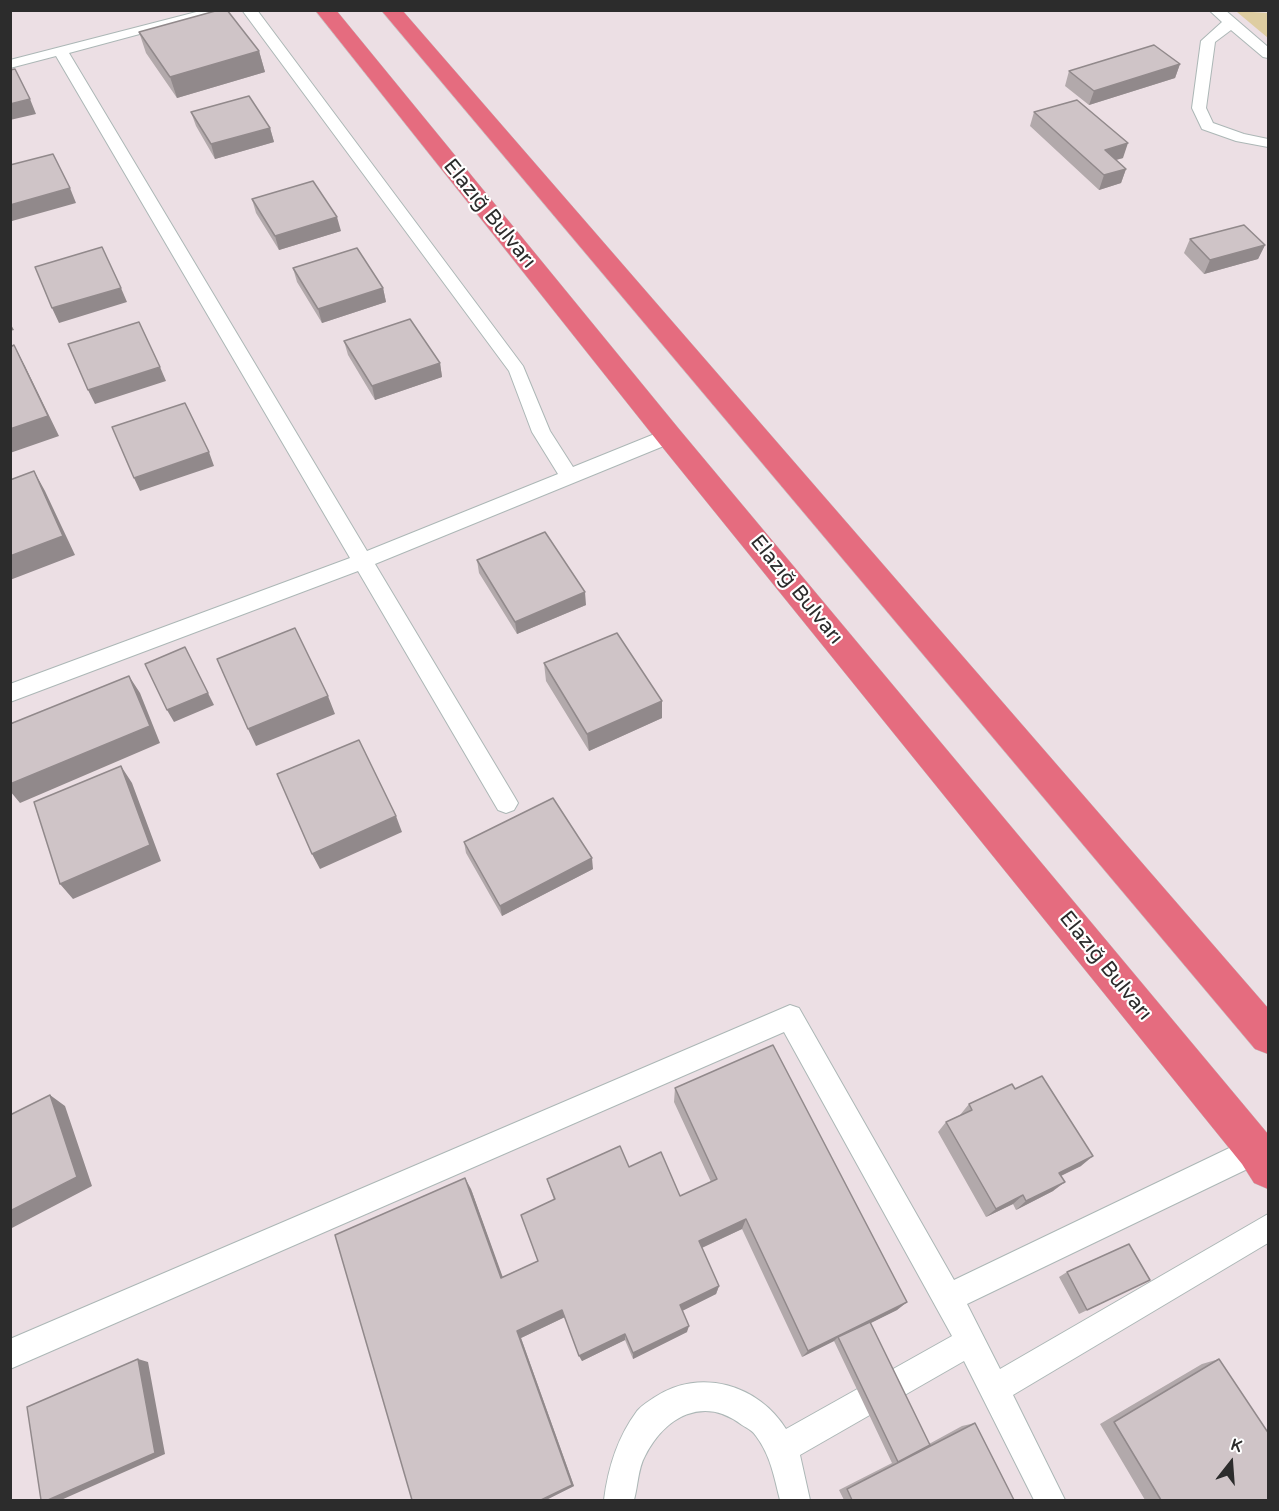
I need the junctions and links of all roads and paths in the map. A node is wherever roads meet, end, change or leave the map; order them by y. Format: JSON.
{"nodes":[{"id":1,"x":222,"y":10,"type":"edge"},
{"id":2,"x":249,"y":10,"type":"edge"},
{"id":3,"x":324,"y":10,"type":"edge"},
{"id":4,"x":391,"y":10,"type":"edge"},
{"id":5,"x":1216,"y":10,"type":"edge"},
{"id":6,"x":1230,"y":23,"type":"junction"},
{"id":7,"x":61,"y":52,"type":"junction"},
{"id":8,"x":1269,"y":54,"type":"edge"},
{"id":9,"x":10,"y":64,"type":"edge"},
{"id":10,"x":1269,"y":143,"type":"edge"},
{"id":11,"x":669,"y":436,"type":"junction"},
{"id":12,"x":570,"y":476,"type":"junction"},
{"id":13,"x":363,"y":561,"type":"junction"},
{"id":14,"x":10,"y":693,"type":"edge"},
{"id":15,"x":506,"y":803,"type":"dead end"},
{"id":16,"x":1269,"y":1036,"type":"edge"},
{"id":17,"x":1262,"y":1160,"type":"edge"},
{"id":18,"x":1269,"y":1228,"type":"edge"},
{"id":19,"x":948,"y":1298,"type":"junction"},
{"id":20,"x":969,"y":1342,"type":"junction"},
{"id":21,"x":10,"y":1354,"type":"edge"},
{"id":22,"x":993,"y":1390,"type":"junction"},
{"id":23,"x":783,"y":1448,"type":"junction"},
{"id":24,"x":619,"y":1500,"type":"edge"},
{"id":25,"x":795,"y":1500,"type":"edge"},
{"id":26,"x":1050,"y":1500,"type":"edge"}],
"edges":[{"from":1,"to":7,"type":"lane"},
{"from":2,"to":12,"type":"lane"},
{"from":3,"to":11,"type":"main road","name":"Elazığ Bulvarı"},
{"from":4,"to":16,"type":"main road"},
{"from":5,"to":6,"type":"lane"},
{"from":6,"to":8,"type":"lane"},
{"from":6,"to":10,"type":"lane"},
{"from":7,"to":9,"type":"lane"},
{"from":7,"to":13,"type":"lane"},
{"from":11,"to":12,"type":"lane"},
{"from":11,"to":17,"type":"main road","name":"Elazığ Bulvarı"},
{"from":12,"to":13,"type":"lane"},
{"from":13,"to":14,"type":"lane"},
{"from":13,"to":15,"type":"lane"},
{"from":17,"to":19,"type":"lane"},
{"from":18,"to":22,"type":"lane"},
{"from":19,"to":20,"type":"lane"},
{"from":19,"to":21,"type":"lane"},
{"from":20,"to":22,"type":"lane"},
{"from":20,"to":23,"type":"lane"},
{"from":22,"to":26,"type":"lane"},
{"from":23,"to":24,"type":"lane"},
{"from":23,"to":25,"type":"lane"}]}
